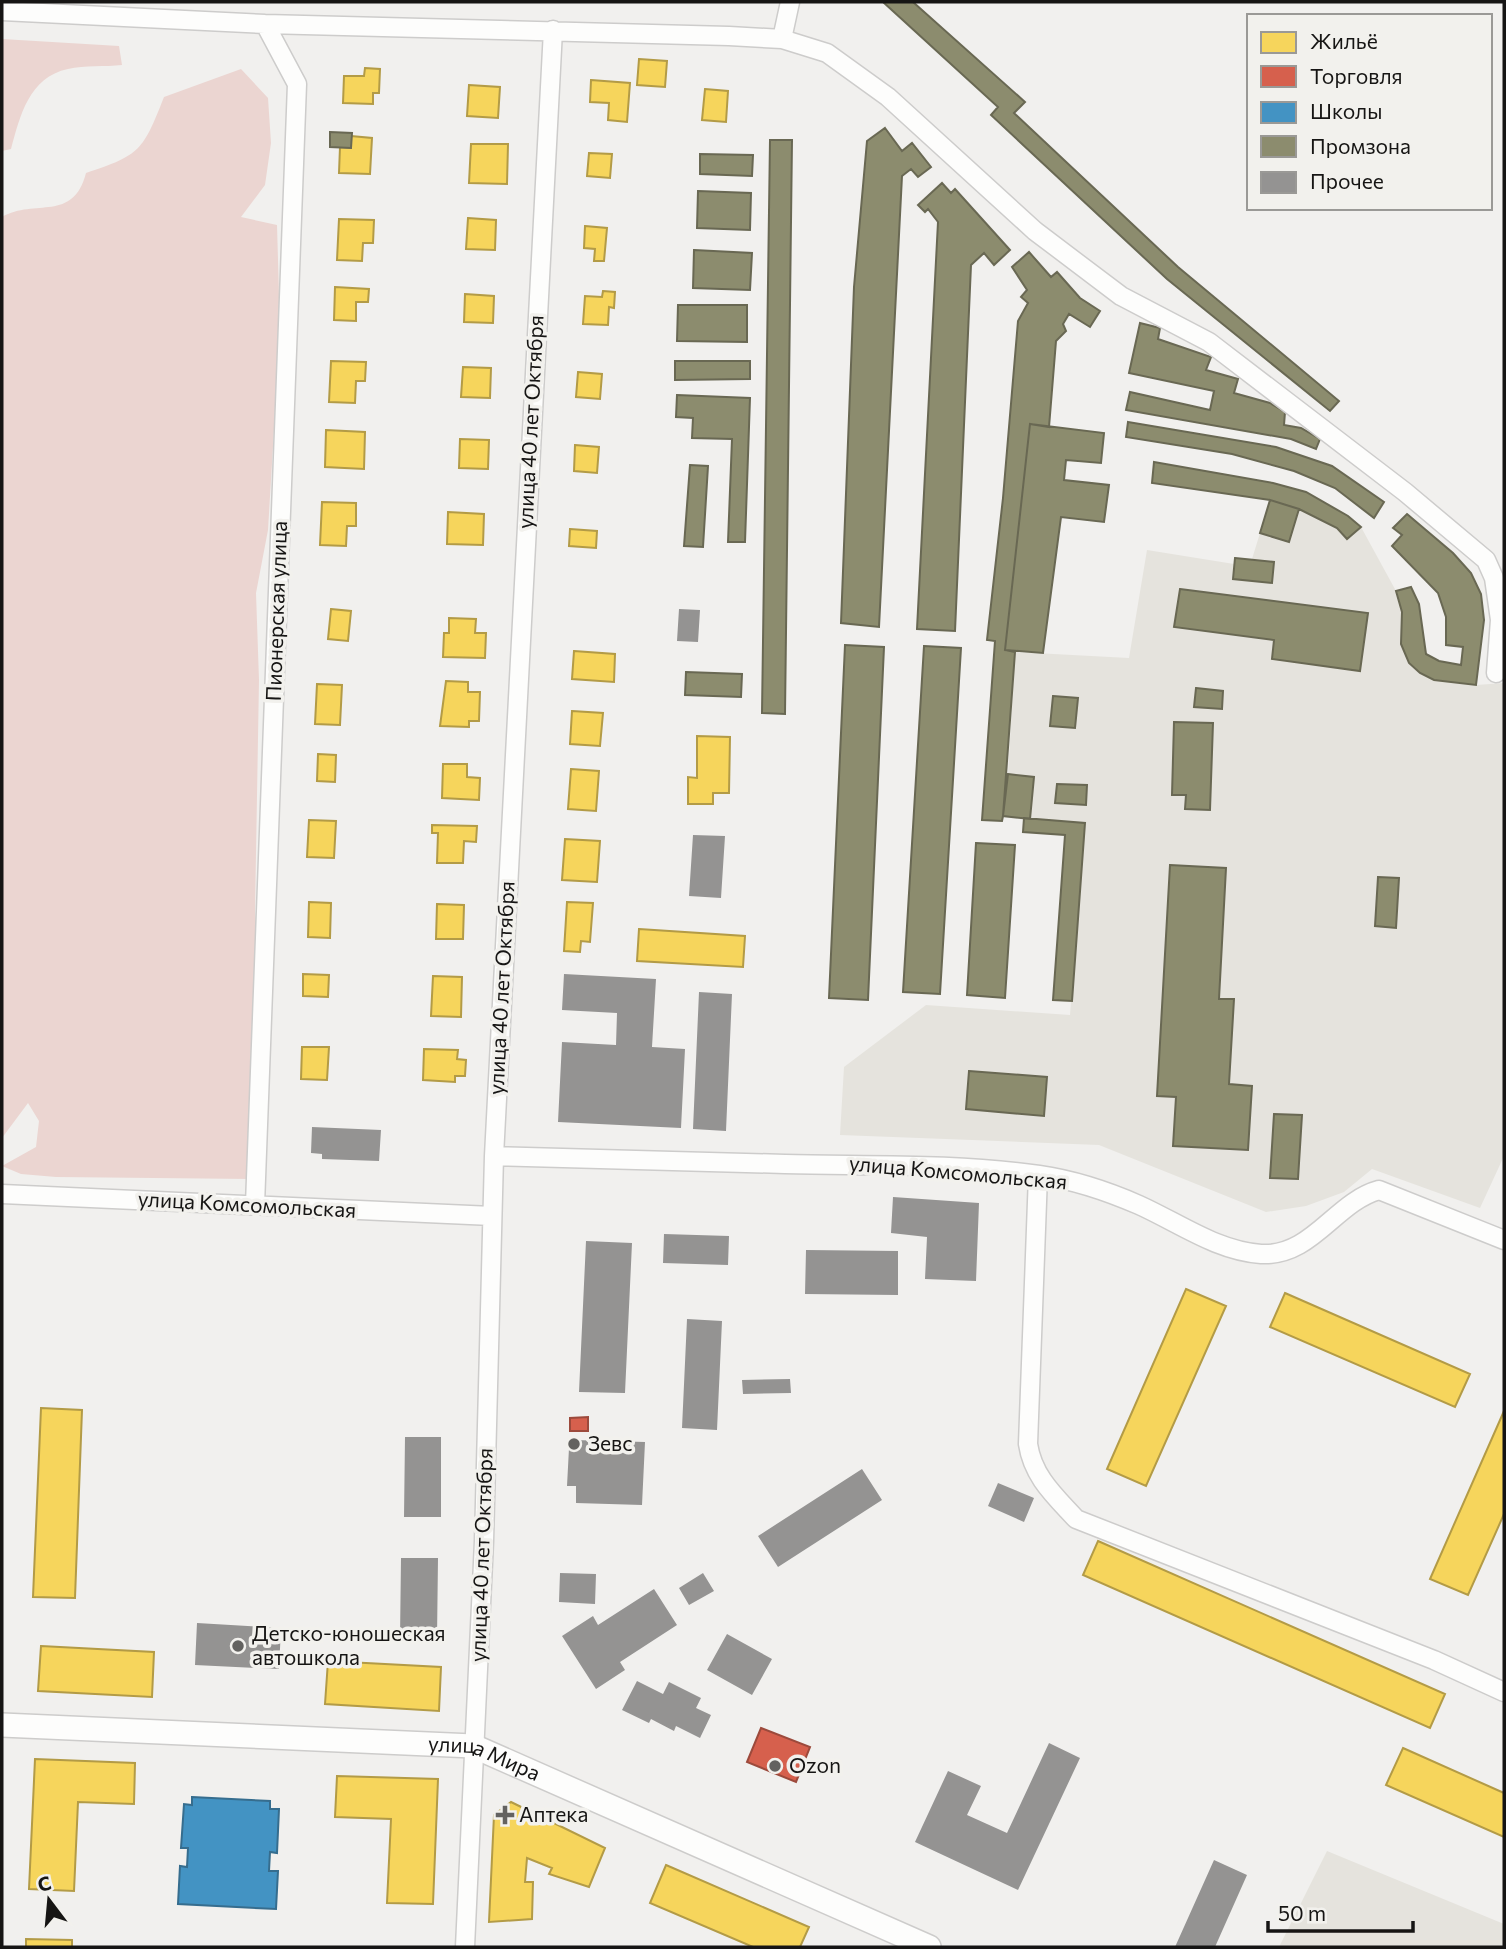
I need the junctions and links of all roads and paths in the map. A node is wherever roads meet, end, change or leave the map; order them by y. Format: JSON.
{"nodes":[{"id":1,"x":790,"y":2,"type":"edge"},
{"id":2,"x":2,"y":10,"type":"edge"},
{"id":3,"x":265,"y":24,"type":"junction"},
{"id":4,"x":553,"y":30,"type":"junction"},
{"id":5,"x":782,"y":38,"type":"junction"},
{"id":6,"x":1496,"y":673,"type":"dead end"},
{"id":7,"x":494,"y":1156,"type":"junction"},
{"id":8,"x":1038,"y":1175,"type":"junction"},
{"id":9,"x":2,"y":1194,"type":"edge"},
{"id":10,"x":255,"y":1205,"type":"junction"},
{"id":11,"x":492,"y":1216,"type":"junction"},
{"id":12,"x":1504,"y":1240,"type":"edge"},
{"id":13,"x":1504,"y":1692,"type":"edge"},
{"id":14,"x":2,"y":1725,"type":"edge"},
{"id":15,"x":473,"y":1746,"type":"junction"},
{"id":16,"x":465,"y":1947,"type":"edge"},
{"id":17,"x":927,"y":1947,"type":"edge"}],
"edges":[{"from":1,"to":5,"type":"street"},
{"from":2,"to":3,"type":"street"},
{"from":3,"to":4,"type":"street"},
{"from":3,"to":10,"type":"street","name":"Пионерская улица"},
{"from":4,"to":5,"type":"street"},
{"from":4,"to":7,"type":"street","name":"улица 40 лет Октября"},
{"from":5,"to":6,"type":"street"},
{"from":7,"to":8,"type":"street","name":"улица Комсомольская"},
{"from":7,"to":11,"type":"street","name":"улица 40 лет Октября"},
{"from":8,"to":12,"type":"street","name":"улица Комсомольская"},
{"from":8,"to":13,"type":"street"},
{"from":9,"to":10,"type":"street","name":"улица Комсомольская"},
{"from":10,"to":11,"type":"street","name":"улица Комсомольская"},
{"from":11,"to":15,"type":"street","name":"улица 40 лет Октября"},
{"from":14,"to":15,"type":"street","name":"улица Мира"},
{"from":15,"to":16,"type":"street","name":"улица 40 лет Октября"},
{"from":15,"to":17,"type":"street","name":"улица Мира"}]}
